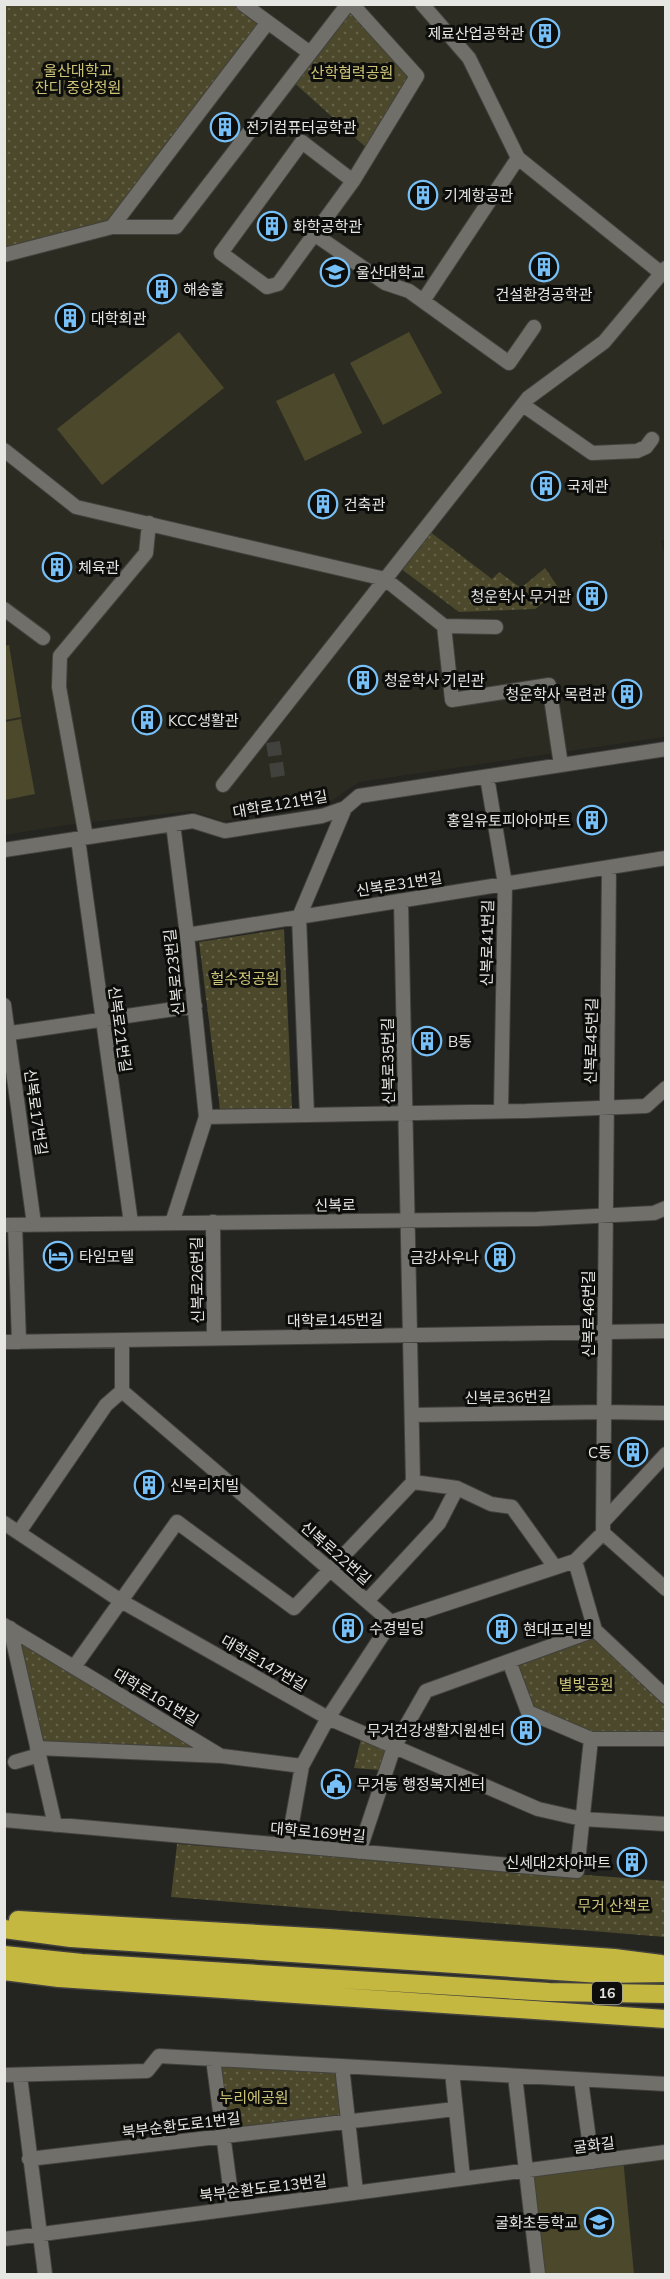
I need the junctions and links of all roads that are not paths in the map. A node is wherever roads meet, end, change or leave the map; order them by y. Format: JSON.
{"nodes":[{"id":1,"x":350,"y":4,"type":"edge"},
{"id":2,"x":422,"y":4,"type":"edge"},
{"id":3,"x":247,"y":6,"type":"edge"},
{"id":4,"x":267,"y":22,"type":"junction"},
{"id":5,"x":310,"y":53,"type":"junction"},
{"id":6,"x":518,"y":158,"type":"junction"},
{"id":7,"x":353,"y":180,"type":"junction"},
{"id":8,"x":112,"y":227,"type":"junction"},
{"id":9,"x":314,"y":234,"type":"junction"},
{"id":10,"x":4,"y":255,"type":"edge"},
{"id":11,"x":663,"y":271,"type":"edge"},
{"id":12,"x":423,"y":301,"type":"junction"},
{"id":13,"x":534,"y":327,"type":"dead end"},
{"id":14,"x":523,"y":405,"type":"junction"},
{"id":15,"x":652,"y":439,"type":"dead end"},
{"id":16,"x":4,"y":450,"type":"edge"},
{"id":17,"x":149,"y":523,"type":"junction"},
{"id":18,"x":385,"y":579,"type":"junction"},
{"id":19,"x":4,"y":609,"type":"edge"},
{"id":20,"x":444,"y":626,"type":"junction"},
{"id":21,"x":496,"y":627,"type":"dead end"},
{"id":22,"x":43,"y":638,"type":"dead end"},
{"id":23,"x":271,"y":724,"type":"junction"},
{"id":24,"x":273,"y":742,"type":"tunnel mouth"},
{"id":25,"x":666,"y":749,"type":"edge"},
{"id":26,"x":561,"y":765,"type":"junction"},
{"id":27,"x":487,"y":777,"type":"junction"},
{"id":28,"x":223,"y":785,"type":"dead end"},
{"id":29,"x":345,"y":808,"type":"junction"},
{"id":30,"x":173,"y":824,"type":"junction"},
{"id":31,"x":82,"y":838,"type":"junction"},
{"id":32,"x":4,"y":850,"type":"edge"},
{"id":33,"x":666,"y":858,"type":"edge"},
{"id":34,"x":609,"y":867,"type":"junction"},
{"id":35,"x":505,"y":884,"type":"junction"},
{"id":36,"x":401,"y":901,"type":"junction"},
{"id":37,"x":299,"y":917,"type":"junction"},
{"id":38,"x":187,"y":935,"type":"junction"},
{"id":39,"x":4,"y":1005,"type":"edge"},
{"id":40,"x":195,"y":1006,"type":"junction"},
{"id":41,"x":102,"y":1020,"type":"junction"},
{"id":42,"x":6,"y":1033,"type":"edge"},
{"id":43,"x":666,"y":1088,"type":"edge"},
{"id":44,"x":607,"y":1107,"type":"junction"},
{"id":45,"x":501,"y":1111,"type":"junction"},
{"id":46,"x":405,"y":1113,"type":"junction"},
{"id":47,"x":308,"y":1115,"type":"junction"},
{"id":48,"x":207,"y":1117,"type":"junction"},
{"id":49,"x":666,"y":1208,"type":"edge"},
{"id":50,"x":606,"y":1215,"type":"junction"},
{"id":51,"x":408,"y":1220,"type":"junction"},
{"id":52,"x":213,"y":1222,"type":"junction"},
{"id":53,"x":130,"y":1223,"type":"junction"},
{"id":54,"x":172,"y":1223,"type":"junction"},
{"id":55,"x":34,"y":1224,"type":"junction"},
{"id":56,"x":10,"y":1225,"type":"edge"},
{"id":57,"x":666,"y":1331,"type":"edge"},
{"id":58,"x":605,"y":1332,"type":"junction"},
{"id":59,"x":410,"y":1335,"type":"junction"},
{"id":60,"x":214,"y":1338,"type":"junction"},
{"id":61,"x":122,"y":1340,"type":"junction"},
{"id":62,"x":12,"y":1342,"type":"edge"},
{"id":63,"x":122,"y":1391,"type":"junction"},
{"id":64,"x":604,"y":1412,"type":"junction"},
{"id":65,"x":666,"y":1413,"type":"edge"},
{"id":66,"x":412,"y":1415,"type":"junction"},
{"id":67,"x":666,"y":1454,"type":"edge"},
{"id":68,"x":413,"y":1482,"type":"junction"},
{"id":69,"x":457,"y":1488,"type":"junction"},
{"id":70,"x":4,"y":1523,"type":"edge"},
{"id":71,"x":603,"y":1528,"type":"junction"},
{"id":72,"x":19,"y":1532,"type":"junction"},
{"id":73,"x":575,"y":1561,"type":"junction"},
{"id":74,"x":555,"y":1567,"type":"junction"},
{"id":75,"x":330,"y":1570,"type":"junction"},
{"id":76,"x":666,"y":1589,"type":"edge"},
{"id":77,"x":121,"y":1601,"type":"junction"},
{"id":78,"x":367,"y":1601,"type":"junction"},
{"id":79,"x":391,"y":1622,"type":"junction"},
{"id":80,"x":7,"y":1627,"type":"edge"},
{"id":81,"x":595,"y":1630,"type":"junction"},
{"id":82,"x":509,"y":1661,"type":"junction"},
{"id":83,"x":74,"y":1666,"type":"junction"},
{"id":84,"x":666,"y":1696,"type":"edge"},
{"id":85,"x":328,"y":1718,"type":"junction"},
{"id":86,"x":591,"y":1739,"type":"junction"},
{"id":87,"x":666,"y":1739,"type":"edge"},
{"id":88,"x":394,"y":1747,"type":"junction"},
{"id":89,"x":38,"y":1752,"type":"junction"},
{"id":90,"x":222,"y":1756,"type":"junction"},
{"id":91,"x":15,"y":1762,"type":"dead end"},
{"id":92,"x":302,"y":1766,"type":"junction"},
{"id":93,"x":582,"y":1819,"type":"junction"},
{"id":94,"x":4,"y":1820,"type":"edge"},
{"id":95,"x":666,"y":1824,"type":"edge"},
{"id":96,"x":55,"y":1825,"type":"junction"},
{"id":97,"x":288,"y":1845,"type":"junction"},
{"id":98,"x":359,"y":1852,"type":"junction"},
{"id":99,"x":4,"y":1919,"type":"edge"},
{"id":100,"x":4,"y":1929,"type":"edge"},
{"id":101,"x":4,"y":1955,"type":"edge"},
{"id":102,"x":666,"y":1965,"type":"edge"},
{"id":103,"x":4,"y":1971,"type":"edge"},
{"id":104,"x":666,"y":1972,"type":"edge"},
{"id":105,"x":666,"y":1994,"type":"edge"},
{"id":106,"x":666,"y":2000,"type":"edge"},
{"id":107,"x":527,"y":2008,"type":"junction"},
{"id":108,"x":666,"y":2019,"type":"edge"},
{"id":109,"x":213,"y":2059,"type":"junction"},
{"id":110,"x":342,"y":2066,"type":"junction"},
{"id":111,"x":452,"y":2072,"type":"junction"},
{"id":112,"x":4,"y":2075,"type":"edge"},
{"id":113,"x":20,"y":2076,"type":"junction"},
{"id":114,"x":515,"y":2076,"type":"junction"},
{"id":115,"x":582,"y":2080,"type":"junction"},
{"id":116,"x":666,"y":2084,"type":"edge"},
{"id":117,"x":455,"y":2109,"type":"junction"},
{"id":118,"x":348,"y":2122,"type":"junction"},
{"id":119,"x":224,"y":2137,"type":"junction"},
{"id":120,"x":666,"y":2152,"type":"edge"},
{"id":121,"x":30,"y":2159,"type":"junction"},
{"id":122,"x":592,"y":2162,"type":"junction"},
{"id":123,"x":527,"y":2170,"type":"junction"},
{"id":124,"x":463,"y":2178,"type":"junction"},
{"id":125,"x":356,"y":2192,"type":"junction"},
{"id":126,"x":233,"y":2209,"type":"junction"},
{"id":127,"x":39,"y":2234,"type":"junction"},
{"id":128,"x":4,"y":2239,"type":"edge"},
{"id":129,"x":45,"y":2274,"type":"edge"},
{"id":130,"x":538,"y":2274,"type":"edge"}],
"edges":[{"from":1,"to":5,"type":"street"},
{"from":1,"to":7,"type":"street"},
{"from":2,"to":6,"type":"street"},
{"from":3,"to":4,"type":"street"},
{"from":4,"to":5,"type":"street"},
{"from":4,"to":8,"type":"street"},
{"from":5,"to":8,"type":"street"},
{"from":6,"to":11,"type":"street"},
{"from":6,"to":12,"type":"street"},
{"from":7,"to":9,"type":"street"},
{"from":7,"to":9,"type":"street"},
{"from":8,"to":10,"type":"street"},
{"from":9,"to":12,"type":"street"},
{"from":11,"to":14,"type":"street"},
{"from":12,"to":13,"type":"street"},
{"from":14,"to":15,"type":"street"},
{"from":14,"to":18,"type":"street"},
{"from":16,"to":17,"type":"street"},
{"from":17,"to":18,"type":"street"},
{"from":17,"to":31,"type":"street","name":"신복로21번길"},
{"from":18,"to":20,"type":"street"},
{"from":18,"to":23,"type":"street"},
{"from":19,"to":22,"type":"street"},
{"from":20,"to":21,"type":"street"},
{"from":20,"to":26,"type":"street"},
{"from":23,"to":24,"type":"street"},
{"from":23,"to":28,"type":"street"},
{"from":25,"to":26,"type":"street","name":"대학로121번길"},
{"from":26,"to":27,"type":"street","name":"대학로121번길"},
{"from":27,"to":29,"type":"street","name":"대학로121번길"},
{"from":27,"to":35,"type":"street","name":"신복로41번길"},
{"from":29,"to":30,"type":"street","name":"대학로121번길"},
{"from":29,"to":37,"type":"street"},
{"from":30,"to":31,"type":"street","name":"대학로121번길"},
{"from":30,"to":38,"type":"street","name":"신복로23번길"},
{"from":31,"to":32,"type":"street","name":"대학로121번길"},
{"from":31,"to":41,"type":"street","name":"신복로21번길"},
{"from":33,"to":34,"type":"street","name":"신복로31번길"},
{"from":34,"to":35,"type":"street","name":"신복로31번길"},
{"from":34,"to":44,"type":"street","name":"신복로45번길"},
{"from":35,"to":36,"type":"street","name":"신복로31번길"},
{"from":35,"to":45,"type":"street","name":"신복로41번길"},
{"from":36,"to":37,"type":"street","name":"신복로31번길"},
{"from":36,"to":46,"type":"street","name":"신복로35번길"},
{"from":37,"to":38,"type":"street","name":"신복로31번길"},
{"from":37,"to":47,"type":"street"},
{"from":38,"to":40,"type":"street","name":"신복로23번길"},
{"from":39,"to":42,"type":"street","name":"신복로17번길"},
{"from":40,"to":41,"type":"street"},
{"from":40,"to":48,"type":"street","name":"신복로23번길"},
{"from":41,"to":42,"type":"street"},
{"from":41,"to":53,"type":"street","name":"신복로21번길"},
{"from":42,"to":55,"type":"street","name":"신복로17번길"},
{"from":43,"to":44,"type":"street"},
{"from":44,"to":45,"type":"street"},
{"from":44,"to":50,"type":"street","name":"신복로45번길"},
{"from":45,"to":46,"type":"street"},
{"from":46,"to":47,"type":"street"},
{"from":46,"to":51,"type":"street","name":"신복로35번길"},
{"from":47,"to":48,"type":"street"},
{"from":48,"to":54,"type":"street","name":"신복로23번길"},
{"from":49,"to":50,"type":"street","name":"신복로"},
{"from":50,"to":51,"type":"street","name":"신복로"},
{"from":50,"to":58,"type":"street","name":"신복로46번길"},
{"from":51,"to":52,"type":"street","name":"신복로"},
{"from":51,"to":59,"type":"street"},
{"from":52,"to":54,"type":"street","name":"신복로"},
{"from":52,"to":60,"type":"street","name":"신복로26번길"},
{"from":53,"to":54,"type":"street","name":"신복로"},
{"from":53,"to":55,"type":"street","name":"신복로"},
{"from":55,"to":56,"type":"street","name":"신복로"},
{"from":56,"to":62,"type":"street"},
{"from":57,"to":58,"type":"street","name":"대학로145번길"},
{"from":58,"to":59,"type":"street","name":"대학로145번길"},
{"from":58,"to":64,"type":"street","name":"신복로46번길"},
{"from":59,"to":60,"type":"street","name":"대학로145번길"},
{"from":59,"to":66,"type":"street"},
{"from":60,"to":61,"type":"street","name":"대학로145번길"},
{"from":61,"to":62,"type":"street","name":"대학로145번길"},
{"from":61,"to":63,"type":"street"},
{"from":63,"to":72,"type":"street"},
{"from":63,"to":75,"type":"street","name":"신복로22번길"},
{"from":64,"to":65,"type":"street"},
{"from":64,"to":66,"type":"street","name":"신복로36번길"},
{"from":64,"to":71,"type":"street","name":"신복로46번길"},
{"from":66,"to":68,"type":"street"},
{"from":67,"to":71,"type":"street"},
{"from":68,"to":69,"type":"street"},
{"from":68,"to":75,"type":"street"},
{"from":69,"to":74,"type":"street"},
{"from":69,"to":78,"type":"street"},
{"from":70,"to":72,"type":"street","name":"대학로147번길"},
{"from":71,"to":73,"type":"street"},
{"from":71,"to":76,"type":"street"},
{"from":72,"to":77,"type":"street","name":"대학로147번길"},
{"from":73,"to":74,"type":"street"},
{"from":73,"to":81,"type":"street"},
{"from":74,"to":79,"type":"street"},
{"from":75,"to":77,"type":"street"},
{"from":75,"to":78,"type":"street","name":"신복로22번길"},
{"from":77,"to":83,"type":"street"},
{"from":77,"to":85,"type":"street","name":"대학로147번길"},
{"from":78,"to":79,"type":"street","name":"신복로22번길"},
{"from":79,"to":85,"type":"street"},
{"from":80,"to":83,"type":"street","name":"대학로161번길"},
{"from":80,"to":89,"type":"street"},
{"from":81,"to":82,"type":"street"},
{"from":81,"to":84,"type":"street"},
{"from":82,"to":86,"type":"street"},
{"from":82,"to":88,"type":"street"},
{"from":83,"to":90,"type":"street","name":"대학로161번길"},
{"from":85,"to":88,"type":"street","name":"대학로147번길"},
{"from":85,"to":92,"type":"street"},
{"from":86,"to":87,"type":"street"},
{"from":86,"to":93,"type":"street"},
{"from":88,"to":93,"type":"street","name":"대학로147번길"},
{"from":88,"to":98,"type":"street"},
{"from":89,"to":90,"type":"street"},
{"from":89,"to":91,"type":"street"},
{"from":89,"to":96,"type":"street"},
{"from":90,"to":92,"type":"street","name":"대학로161번길"},
{"from":92,"to":97,"type":"street"},
{"from":93,"to":95,"type":"street","name":"대학로147번길"},
{"from":93,"to":98,"type":"street","name":"대학로169번길"},
{"from":94,"to":96,"type":"street","name":"대학로169번길"},
{"from":96,"to":97,"type":"street","name":"대학로169번길"},
{"from":97,"to":98,"type":"street","name":"대학로169번길"},
{"from":99,"to":102,"type":"highway"},
{"from":100,"to":104,"type":"highway","number":"16"},
{"from":101,"to":105,"type":"highway","number":"16"},
{"from":103,"to":107,"type":"highway"},
{"from":106,"to":107,"type":"highway"},
{"from":107,"to":108,"type":"highway"},
{"from":109,"to":110,"type":"street"},
{"from":109,"to":113,"type":"street"},
{"from":109,"to":119,"type":"street"},
{"from":110,"to":111,"type":"street"},
{"from":110,"to":118,"type":"street"},
{"from":111,"to":114,"type":"street"},
{"from":111,"to":117,"type":"street"},
{"from":112,"to":113,"type":"street"},
{"from":113,"to":121,"type":"street"},
{"from":114,"to":115,"type":"street"},
{"from":114,"to":123,"type":"street"},
{"from":115,"to":116,"type":"street"},
{"from":115,"to":122,"type":"street"},
{"from":117,"to":118,"type":"street","name":"북부순환도로1번길"},
{"from":117,"to":124,"type":"street"},
{"from":118,"to":119,"type":"street","name":"북부순환도로1번길"},
{"from":118,"to":125,"type":"street"},
{"from":119,"to":121,"type":"street","name":"북부순환도로1번길"},
{"from":119,"to":126,"type":"street"},
{"from":120,"to":122,"type":"street","name":"굴화길"},
{"from":121,"to":127,"type":"street"},
{"from":122,"to":123,"type":"street","name":"굴화길"},
{"from":123,"to":124,"type":"street","name":"북부순환도로13번길"},
{"from":123,"to":130,"type":"street"},
{"from":124,"to":125,"type":"street","name":"북부순환도로13번길"},
{"from":125,"to":126,"type":"street","name":"북부순환도로13번길"},
{"from":126,"to":127,"type":"street","name":"북부순환도로13번길"},
{"from":127,"to":128,"type":"street","name":"북부순환도로13번길"},
{"from":127,"to":129,"type":"street"}]}
